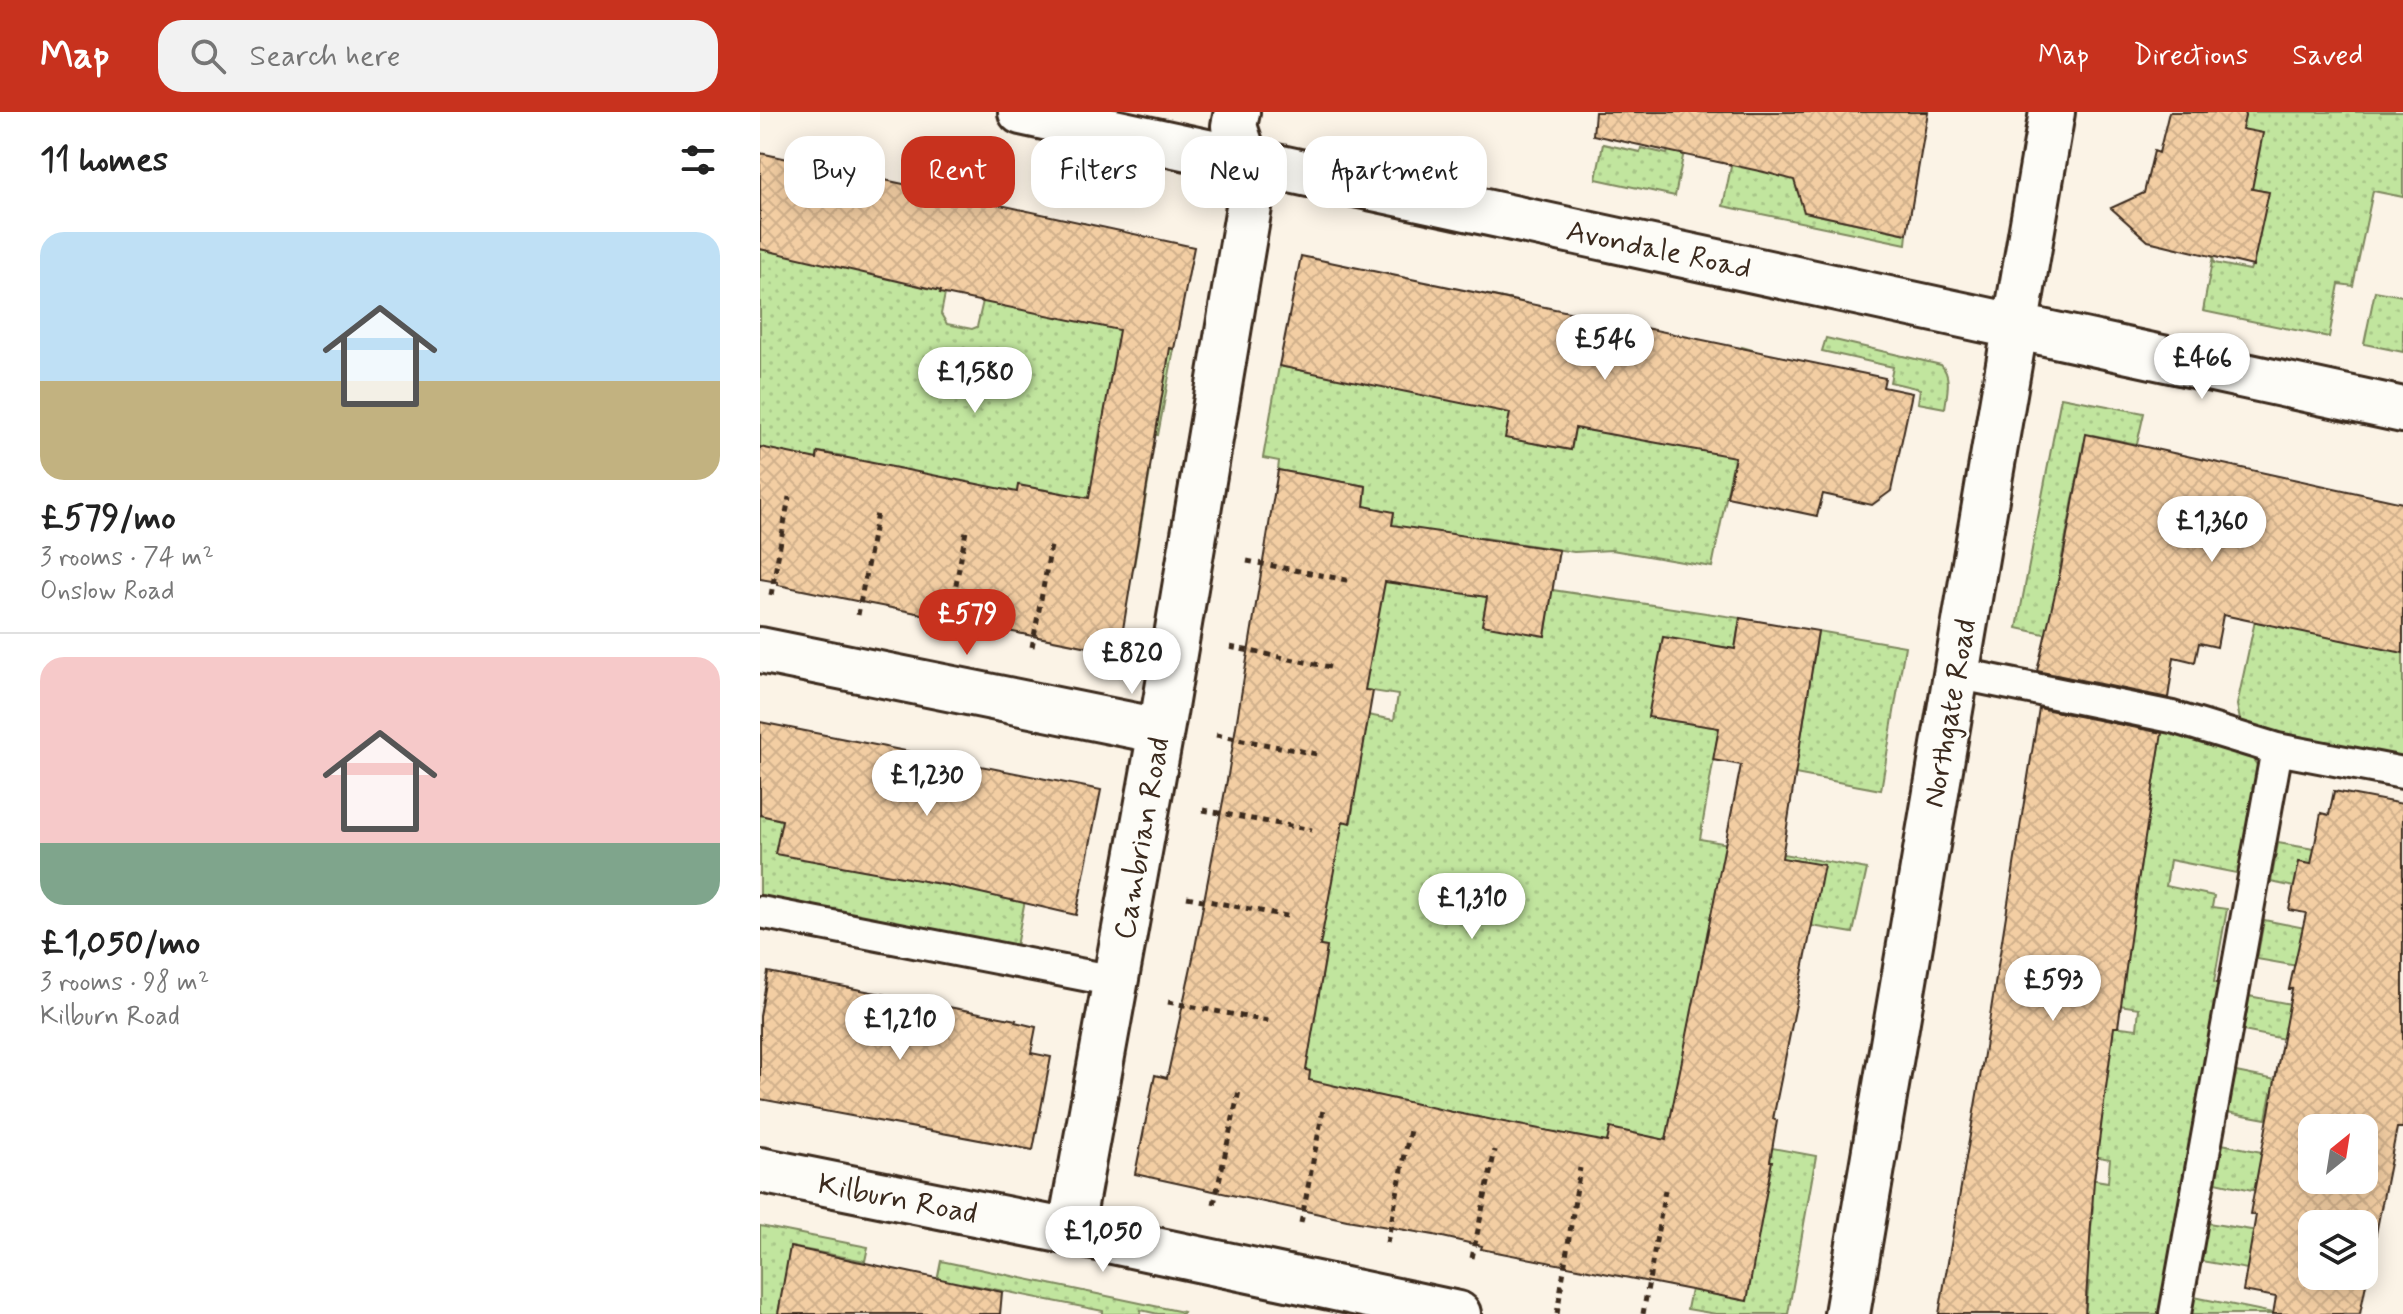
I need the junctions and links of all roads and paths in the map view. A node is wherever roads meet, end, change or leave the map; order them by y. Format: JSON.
{"nodes":[{"id":1,"x":1021,"y":112,"type":"edge"},
{"id":2,"x":1237,"y":112,"type":"edge"},
{"id":3,"x":2052,"y":112,"type":"edge"},
{"id":4,"x":1237,"y":136,"type":"edge"},
{"id":5,"x":1181,"y":146,"type":"edge"},
{"id":6,"x":1287,"y":168,"type":"edge"},
{"id":7,"x":1249,"y":208,"type":"edge"},
{"id":8,"x":2016,"y":325,"type":"junction"},
{"id":9,"x":2403,"y":410,"type":"edge"},
{"id":10,"x":789,"y":497,"type":"dead end"},
{"id":11,"x":877,"y":513,"type":"dead end"},
{"id":12,"x":966,"y":531,"type":"dead end"},
{"id":13,"x":1051,"y":546,"type":"dead end"},
{"id":14,"x":1191,"y":550,"type":"junction"},
{"id":15,"x":1352,"y":581,"type":"dead end"},
{"id":16,"x":1176,"y":637,"type":"junction"},
{"id":17,"x":760,"y":650,"type":"edge"},
{"id":18,"x":849,"y":668,"type":"junction"},
{"id":19,"x":1335,"y":668,"type":"dead end"},
{"id":20,"x":1956,"y":673,"type":"junction"},
{"id":21,"x":937,"y":685,"type":"junction"},
{"id":22,"x":1021,"y":702,"type":"junction"},
{"id":23,"x":1161,"y":728,"type":"junction"},
{"id":24,"x":2277,"y":749,"type":"junction"},
{"id":25,"x":1322,"y":755,"type":"dead end"},
{"id":26,"x":2403,"y":773,"type":"edge"},
{"id":27,"x":1148,"y":800,"type":"junction"},
{"id":28,"x":1312,"y":830,"type":"dead end"},
{"id":29,"x":1132,"y":886,"type":"junction"},
{"id":30,"x":760,"y":912,"type":"edge"},
{"id":31,"x":1292,"y":917,"type":"dead end"},
{"id":32,"x":1114,"y":986,"type":"junction"},
{"id":33,"x":1273,"y":1022,"type":"dead end"},
{"id":34,"x":1239,"y":1091,"type":"dead end"},
{"id":35,"x":1323,"y":1110,"type":"dead end"},
{"id":36,"x":1410,"y":1130,"type":"dead end"},
{"id":37,"x":1495,"y":1150,"type":"dead end"},
{"id":38,"x":1580,"y":1168,"type":"dead end"},
{"id":39,"x":760,"y":1170,"type":"edge"},
{"id":40,"x":1666,"y":1185,"type":"dead end"},
{"id":41,"x":1070,"y":1232,"type":"junction"},
{"id":42,"x":1201,"y":1260,"type":"junction"},
{"id":43,"x":1470,"y":1269,"type":"dead end"},
{"id":44,"x":1290,"y":1279,"type":"junction"},
{"id":45,"x":1375,"y":1297,"type":"junction"},
{"id":46,"x":1458,"y":1314,"type":"edge"},
{"id":47,"x":1557,"y":1314,"type":"edge"},
{"id":48,"x":1643,"y":1314,"type":"edge"},
{"id":49,"x":1847,"y":1314,"type":"edge"},
{"id":50,"x":2175,"y":1314,"type":"edge"}],
"edges":[{"from":1,"to":5,"type":"street","name":"Avondale Road"},
{"from":2,"to":4,"type":"street","name":"Cambrian Road"},
{"from":3,"to":8,"type":"street","name":"Northgate Road"},
{"from":6,"to":8,"type":"street","name":"Avondale Road"},
{"from":7,"to":14,"type":"street","name":"Cambrian Road"},
{"from":8,"to":9,"type":"street","name":"Avondale Road"},
{"from":8,"to":20,"type":"street","name":"Northgate Road"},
{"from":10,"to":17,"type":"path"},
{"from":11,"to":18,"type":"path"},
{"from":12,"to":21,"type":"path"},
{"from":13,"to":22,"type":"path"},
{"from":14,"to":15,"type":"path"},
{"from":14,"to":16,"type":"street","name":"Cambrian Road"},
{"from":16,"to":19,"type":"path"},
{"from":16,"to":23,"type":"street","name":"Cambrian Road"},
{"from":17,"to":18,"type":"street"},
{"from":18,"to":21,"type":"street"},
{"from":20,"to":24,"type":"lane"},
{"from":20,"to":49,"type":"street","name":"Northgate Road"},
{"from":21,"to":22,"type":"street"},
{"from":22,"to":23,"type":"street"},
{"from":23,"to":25,"type":"path"},
{"from":23,"to":27,"type":"street","name":"Cambrian Road"},
{"from":24,"to":26,"type":"lane"},
{"from":24,"to":50,"type":"lane"},
{"from":27,"to":28,"type":"path"},
{"from":27,"to":29,"type":"street","name":"Cambrian Road"},
{"from":29,"to":31,"type":"path"},
{"from":29,"to":32,"type":"street","name":"Cambrian Road"},
{"from":30,"to":32,"type":"lane"},
{"from":32,"to":33,"type":"path"},
{"from":32,"to":41,"type":"street","name":"Cambrian Road"},
{"from":34,"to":42,"type":"path"},
{"from":35,"to":44,"type":"path"},
{"from":36,"to":45,"type":"path"},
{"from":37,"to":43,"type":"path"},
{"from":38,"to":47,"type":"path"},
{"from":39,"to":41,"type":"street","name":"Kilburn Road"},
{"from":40,"to":48,"type":"path"},
{"from":41,"to":42,"type":"street","name":"Kilburn Road"},
{"from":42,"to":44,"type":"street","name":"Kilburn Road"},
{"from":44,"to":45,"type":"street","name":"Kilburn Road"},
{"from":45,"to":46,"type":"street","name":"Kilburn Road"}]}
